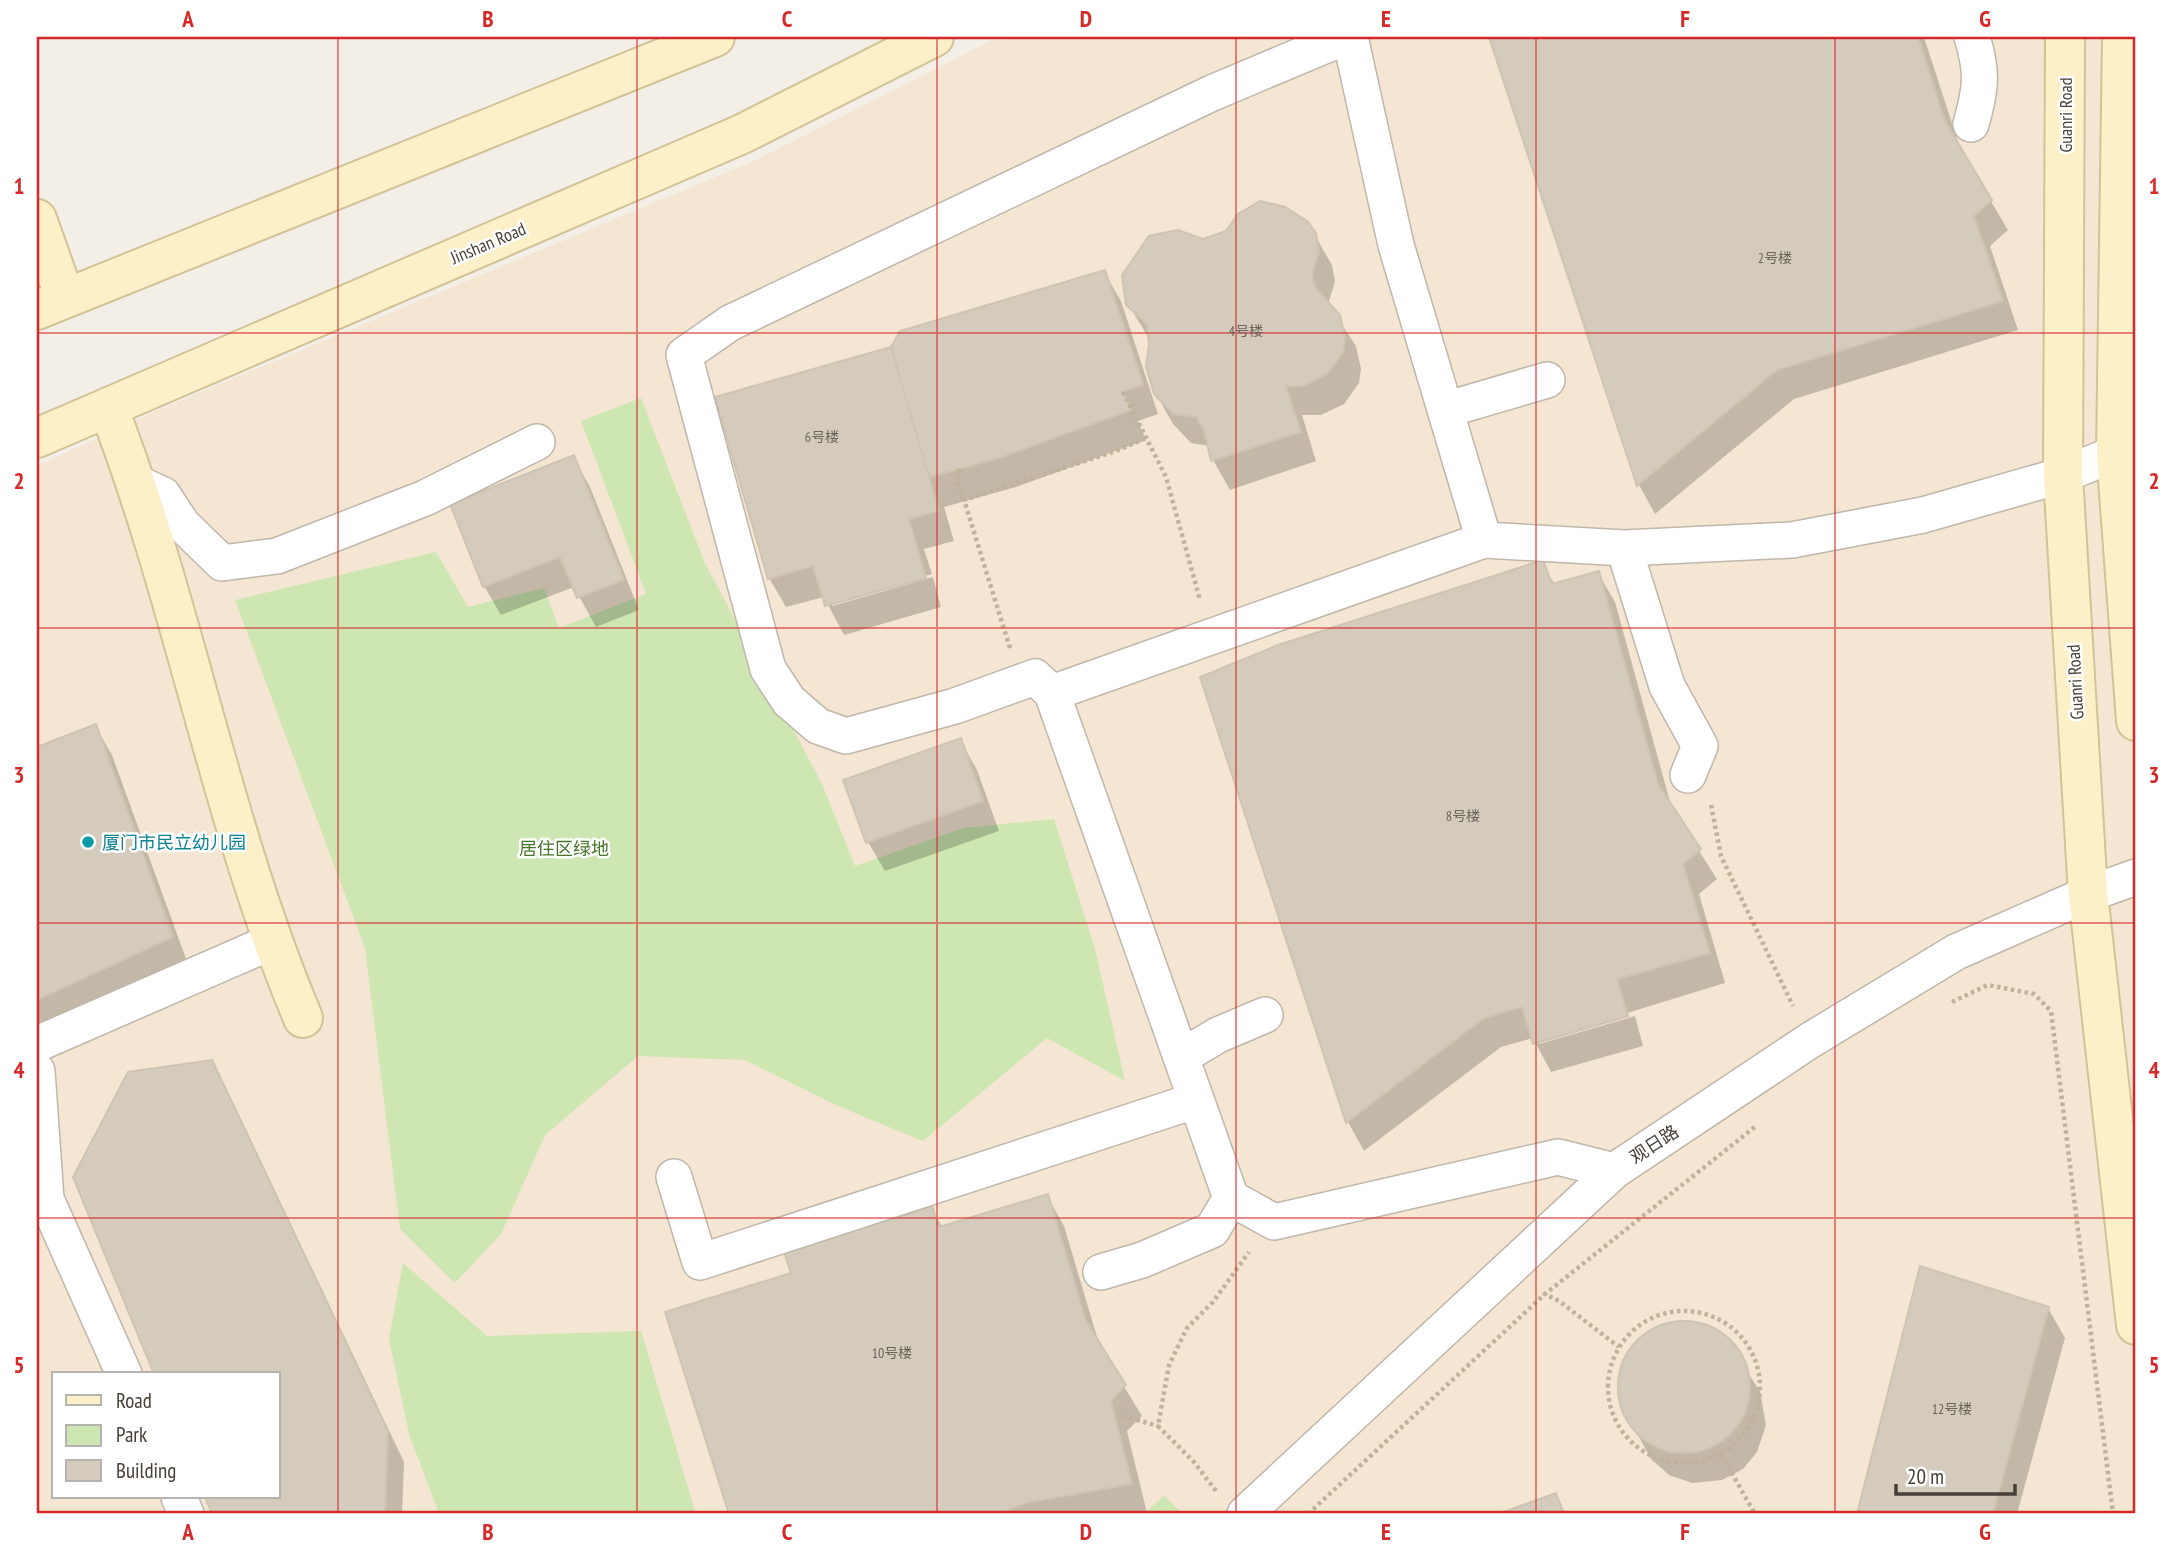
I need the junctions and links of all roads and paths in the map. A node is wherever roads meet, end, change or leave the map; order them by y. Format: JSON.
{"nodes":[{"id":1,"x":715,"y":37,"type":"edge"},
{"id":2,"x":934,"y":37,"type":"edge"},
{"id":3,"x":1348,"y":37,"type":"edge"},
{"id":4,"x":1972,"y":37,"type":"edge"},
{"id":5,"x":2065,"y":37,"type":"edge"},
{"id":6,"x":2122,"y":37,"type":"edge"},
{"id":7,"x":1971,"y":124,"type":"dead end"},
{"id":8,"x":37,"y":219,"type":"edge"},
{"id":9,"x":51,"y":304,"type":"edge"},
{"id":10,"x":1547,"y":380,"type":"dead end"},
{"id":11,"x":1123,"y":392,"type":"dead end"},
{"id":12,"x":107,"y":407,"type":"junction"},
{"id":13,"x":1445,"y":410,"type":"junction"},
{"id":14,"x":37,"y":438,"type":"edge"},
{"id":15,"x":1146,"y":438,"type":"junction"},
{"id":16,"x":537,"y":442,"type":"dead end"},
{"id":17,"x":2116,"y":453,"type":"junction"},
{"id":18,"x":960,"y":469,"type":"dead end"},
{"id":19,"x":2063,"y":475,"type":"junction"},
{"id":20,"x":137,"y":483,"type":"junction"},
{"id":21,"x":964,"y":500,"type":"junction"},
{"id":22,"x":1484,"y":540,"type":"junction"},
{"id":23,"x":1624,"y":548,"type":"junction"},
{"id":24,"x":1210,"y":636,"type":"junction"},
{"id":25,"x":1037,"y":688,"type":"junction"},
{"id":26,"x":2136,"y":721,"type":"edge"},
{"id":27,"x":1694,"y":761,"type":"joint"},
{"id":28,"x":2136,"y":877,"type":"edge"},
{"id":29,"x":2088,"y":894,"type":"junction"},
{"id":30,"x":271,"y":942,"type":"junction"},
{"id":31,"x":1940,"y":1008,"type":"dead end"},
{"id":32,"x":1265,"y":1015,"type":"dead end"},
{"id":33,"x":303,"y":1018,"type":"dead end"},
{"id":34,"x":1809,"y":1041,"type":"junction"},
{"id":35,"x":37,"y":1044,"type":"edge"},
{"id":36,"x":1181,"y":1057,"type":"junction"},
{"id":37,"x":37,"y":1071,"type":"edge"},
{"id":38,"x":1194,"y":1101,"type":"junction"},
{"id":39,"x":1765,"y":1119,"type":"dead end"},
{"id":40,"x":1614,"y":1171,"type":"junction"},
{"id":41,"x":674,"y":1177,"type":"dead end"},
{"id":42,"x":1231,"y":1198,"type":"junction"},
{"id":43,"x":1275,"y":1222,"type":"junction"},
{"id":44,"x":1507,"y":1270,"type":"junction"},
{"id":45,"x":1101,"y":1272,"type":"dead end"},
{"id":46,"x":1545,"y":1294,"type":"junction"},
{"id":47,"x":2136,"y":1325,"type":"edge"},
{"id":48,"x":1619,"y":1348,"type":"junction"},
{"id":49,"x":123,"y":1372,"type":"edge"},
{"id":50,"x":1123,"y":1416,"type":"dead end"},
{"id":51,"x":1158,"y":1426,"type":"junction"},
{"id":52,"x":1721,"y":1454,"type":"junction"},
{"id":53,"x":178,"y":1498,"type":"edge"},
{"id":54,"x":1234,"y":1507,"type":"edge"},
{"id":55,"x":186,"y":1514,"type":"edge"},
{"id":56,"x":1308,"y":1514,"type":"edge"},
{"id":57,"x":1755,"y":1514,"type":"edge"},
{"id":58,"x":2113,"y":1514,"type":"edge"}],
"edges":[{"from":1,"to":9,"type":"street"},
{"from":2,"to":12,"type":"street","name":"Jinshan Road"},
{"from":3,"to":13,"type":"street"},
{"from":3,"to":25,"type":"street"},
{"from":4,"to":7,"type":"street"},
{"from":5,"to":19,"type":"street","name":"Guanri Road"},
{"from":6,"to":17,"type":"street"},
{"from":8,"to":9,"type":"street"},
{"from":10,"to":13,"type":"street"},
{"from":11,"to":15,"type":"path"},
{"from":12,"to":14,"type":"street","name":"Jinshan Road"},
{"from":12,"to":20,"type":"street"},
{"from":13,"to":22,"type":"street"},
{"from":15,"to":21,"type":"path"},
{"from":15,"to":24,"type":"path"},
{"from":16,"to":20,"type":"street"},
{"from":17,"to":19,"type":"street"},
{"from":17,"to":26,"type":"street"},
{"from":18,"to":21,"type":"path"},
{"from":19,"to":23,"type":"street"},
{"from":19,"to":29,"type":"street","name":"Guanri Road"},
{"from":20,"to":30,"type":"street"},
{"from":21,"to":25,"type":"path"},
{"from":22,"to":23,"type":"street"},
{"from":22,"to":24,"type":"street"},
{"from":23,"to":27,"type":"street"},
{"from":24,"to":25,"type":"street"},
{"from":25,"to":36,"type":"street"},
{"from":27,"to":34,"type":"path"},
{"from":28,"to":29,"type":"street","name":"观日路"},
{"from":29,"to":34,"type":"street","name":"观日路"},
{"from":29,"to":47,"type":"street","name":"Guanri Road"},
{"from":30,"to":33,"type":"street"},
{"from":30,"to":35,"type":"street"},
{"from":31,"to":58,"type":"path"},
{"from":32,"to":36,"type":"street"},
{"from":34,"to":40,"type":"street","name":"观日路"},
{"from":36,"to":38,"type":"street"},
{"from":37,"to":49,"type":"street"},
{"from":38,"to":41,"type":"street"},
{"from":38,"to":42,"type":"street"},
{"from":39,"to":46,"type":"path"},
{"from":40,"to":43,"type":"street"},
{"from":40,"to":44,"type":"street","name":"观日路"},
{"from":42,"to":43,"type":"street"},
{"from":42,"to":45,"type":"street"},
{"from":43,"to":51,"type":"path"},
{"from":44,"to":46,"type":"path"},
{"from":44,"to":54,"type":"street","name":"观日路"},
{"from":46,"to":48,"type":"path"},
{"from":46,"to":56,"type":"path"},
{"from":48,"to":52,"type":"path"},
{"from":48,"to":52,"type":"path"},
{"from":50,"to":51,"type":"path"},
{"from":51,"to":54,"type":"path"},
{"from":52,"to":57,"type":"path"},
{"from":53,"to":55,"type":"street"}]}
